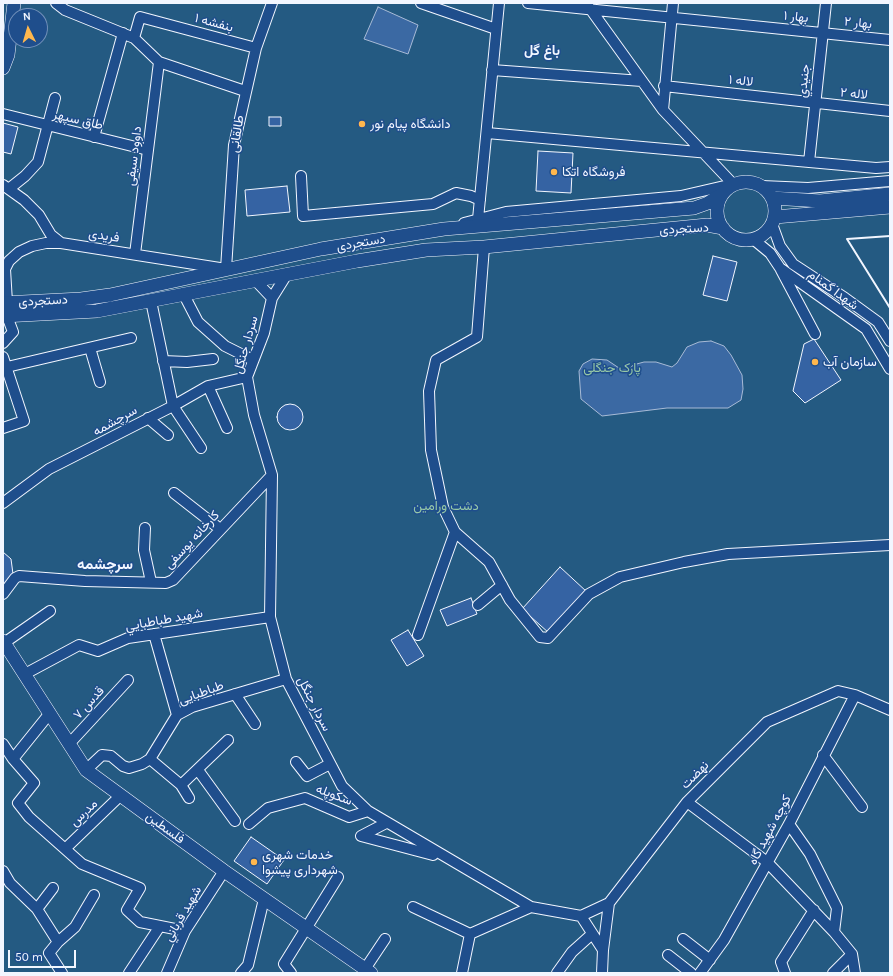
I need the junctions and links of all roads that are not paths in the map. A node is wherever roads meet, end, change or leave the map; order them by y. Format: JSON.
{"nodes":[{"id":1,"x":14,"y":3,"type":"edge"},
{"id":2,"x":56,"y":3,"type":"edge"},
{"id":3,"x":272,"y":3,"type":"edge"},
{"id":4,"x":421,"y":3,"type":"edge"},
{"id":5,"x":499,"y":3,"type":"edge"},
{"id":6,"x":528,"y":3,"type":"edge"},
{"id":7,"x":673,"y":3,"type":"edge"},
{"id":8,"x":826,"y":3,"type":"edge"},
{"id":9,"x":588,"y":6,"type":"edge"},
{"id":10,"x":671,"y":18,"type":"junction"},
{"id":11,"x":496,"y":29,"type":"junction"},
{"id":12,"x":823,"y":33,"type":"junction"},
{"id":13,"x":122,"y":34,"type":"junction"},
{"id":14,"x":134,"y":38,"type":"junction"},
{"id":15,"x":7,"y":39,"type":"edge"},
{"id":16,"x":890,"y":40,"type":"edge"},
{"id":17,"x":256,"y":48,"type":"junction"},
{"id":18,"x":159,"y":62,"type":"junction"},
{"id":19,"x":3,"y":68,"type":"edge"},
{"id":20,"x":492,"y":70,"type":"junction"},
{"id":21,"x":642,"y":81,"type":"junction"},
{"id":22,"x":664,"y":86,"type":"junction"},
{"id":23,"x":246,"y":91,"type":"junction"},
{"id":24,"x":55,"y":98,"type":"dead end"},
{"id":25,"x":815,"y":102,"type":"junction"},
{"id":26,"x":663,"y":110,"type":"junction"},
{"id":27,"x":890,"y":111,"type":"edge"},
{"id":28,"x":3,"y":114,"type":"edge"},
{"id":29,"x":48,"y":126,"type":"junction"},
{"id":30,"x":487,"y":133,"type":"junction"},
{"id":31,"x":94,"y":137,"type":"junction"},
{"id":32,"x":148,"y":150,"type":"junction"},
{"id":33,"x":702,"y":152,"type":"junction"},
{"id":34,"x":809,"y":162,"type":"junction"},
{"id":35,"x":890,"y":167,"type":"edge"},
{"id":36,"x":301,"y":176,"type":"dead end"},
{"id":37,"x":890,"y":181,"type":"edge"},
{"id":38,"x":733,"y":184,"type":"junction"},
{"id":39,"x":6,"y":186,"type":"edge"},
{"id":40,"x":762,"y":186,"type":"junction"},
{"id":41,"x":890,"y":194,"type":"edge"},
{"id":42,"x":719,"y":196,"type":"junction"},
{"id":43,"x":772,"y":198,"type":"junction"},
{"id":44,"x":480,"y":200,"type":"junction"},
{"id":45,"x":890,"y":207,"type":"edge"},
{"id":46,"x":478,"y":220,"type":"junction"},
{"id":47,"x":773,"y":220,"type":"junction"},
{"id":48,"x":722,"y":228,"type":"junction"},
{"id":49,"x":444,"y":229,"type":"junction"},
{"id":50,"x":753,"y":239,"type":"junction"},
{"id":51,"x":60,"y":243,"type":"junction"},
{"id":52,"x":484,"y":247,"type":"junction"},
{"id":53,"x":135,"y":254,"type":"junction"},
{"id":54,"x":780,"y":268,"type":"junction"},
{"id":55,"x":226,"y":269,"type":"junction"},
{"id":56,"x":287,"y":274,"type":"junction"},
{"id":57,"x":255,"y":280,"type":"junction"},
{"id":58,"x":184,"y":295,"type":"junction"},
{"id":59,"x":272,"y":298,"type":"junction"},
{"id":60,"x":151,"y":301,"type":"junction"},
{"id":61,"x":5,"y":303,"type":"edge"},
{"id":62,"x":5,"y":316,"type":"edge"},
{"id":63,"x":815,"y":334,"type":"dead end"},
{"id":64,"x":131,"y":338,"type":"dead end"},
{"id":65,"x":890,"y":341,"type":"edge"},
{"id":66,"x":3,"y":342,"type":"edge"},
{"id":67,"x":90,"y":348,"type":"junction"},
{"id":68,"x":3,"y":357,"type":"edge"},
{"id":69,"x":213,"y":359,"type":"dead end"},
{"id":70,"x":253,"y":360,"type":"junction"},
{"id":71,"x":163,"y":361,"type":"junction"},
{"id":72,"x":8,"y":367,"type":"junction"},
{"id":73,"x":890,"y":369,"type":"edge"},
{"id":74,"x":247,"y":377,"type":"junction"},
{"id":75,"x":100,"y":382,"type":"dead end"},
{"id":76,"x":208,"y":386,"type":"junction"},
{"id":77,"x":172,"y":406,"type":"junction"},
{"id":78,"x":148,"y":418,"type":"junction"},
{"id":79,"x":3,"y":428,"type":"edge"},
{"id":80,"x":227,"y":428,"type":"dead end"},
{"id":81,"x":168,"y":435,"type":"dead end"},
{"id":82,"x":201,"y":448,"type":"dead end"},
{"id":83,"x":272,"y":475,"type":"junction"},
{"id":84,"x":174,"y":493,"type":"dead end"},
{"id":85,"x":3,"y":502,"type":"edge"},
{"id":86,"x":145,"y":528,"type":"dead end"},
{"id":87,"x":220,"y":529,"type":"junction"},
{"id":88,"x":455,"y":532,"type":"junction"},
{"id":89,"x":890,"y":545,"type":"edge"},
{"id":90,"x":152,"y":582,"type":"junction"},
{"id":91,"x":502,"y":585,"type":"junction"},
{"id":92,"x":3,"y":594,"type":"edge"},
{"id":93,"x":478,"y":605,"type":"dead end"},
{"id":94,"x":50,"y":611,"type":"dead end"},
{"id":95,"x":270,"y":617,"type":"junction"},
{"id":96,"x":154,"y":634,"type":"junction"},
{"id":97,"x":418,"y":635,"type":"dead end"},
{"id":98,"x":4,"y":642,"type":"edge"},
{"id":99,"x":25,"y":674,"type":"junction"},
{"id":100,"x":286,"y":679,"type":"junction"},
{"id":101,"x":128,"y":680,"type":"dead end"},
{"id":102,"x":235,"y":694,"type":"junction"},
{"id":103,"x":855,"y":695,"type":"junction"},
{"id":104,"x":890,"y":710,"type":"edge"},
{"id":105,"x":50,"y":713,"type":"junction"},
{"id":106,"x":177,"y":715,"type":"junction"},
{"id":107,"x":255,"y":724,"type":"dead end"},
{"id":108,"x":228,"y":740,"type":"dead end"},
{"id":109,"x":3,"y":744,"type":"edge"},
{"id":110,"x":69,"y":744,"type":"junction"},
{"id":111,"x":823,"y":755,"type":"junction"},
{"id":112,"x":13,"y":759,"type":"junction"},
{"id":113,"x":150,"y":759,"type":"junction"},
{"id":114,"x":296,"y":762,"type":"dead end"},
{"id":115,"x":330,"y":764,"type":"junction"},
{"id":116,"x":86,"y":770,"type":"junction"},
{"id":117,"x":198,"y":770,"type":"junction"},
{"id":118,"x":181,"y":786,"type":"junction"},
{"id":119,"x":120,"y":796,"type":"junction"},
{"id":120,"x":189,"y":798,"type":"dead end"},
{"id":121,"x":687,"y":802,"type":"junction"},
{"id":122,"x":862,"y":807,"type":"dead end"},
{"id":123,"x":368,"y":811,"type":"junction"},
{"id":124,"x":235,"y":821,"type":"dead end"},
{"id":125,"x":386,"y":823,"type":"junction"},
{"id":126,"x":249,"y":824,"type":"dead end"},
{"id":127,"x":789,"y":824,"type":"junction"},
{"id":128,"x":66,"y":848,"type":"junction"},
{"id":129,"x":447,"y":859,"type":"junction"},
{"id":130,"x":767,"y":862,"type":"junction"},
{"id":131,"x":3,"y":871,"type":"edge"},
{"id":132,"x":224,"y":871,"type":"junction"},
{"id":133,"x":338,"y":877,"type":"dead end"},
{"id":134,"x":53,"y":888,"type":"dead end"},
{"id":135,"x":94,"y":895,"type":"dead end"},
{"id":136,"x":264,"y":899,"type":"junction"},
{"id":137,"x":609,"y":902,"type":"junction"},
{"id":138,"x":412,"y":907,"type":"dead end"},
{"id":139,"x":531,"y":907,"type":"junction"},
{"id":140,"x":37,"y":909,"type":"junction"},
{"id":141,"x":814,"y":910,"type":"junction"},
{"id":142,"x":581,"y":916,"type":"junction"},
{"id":143,"x":160,"y":926,"type":"junction"},
{"id":144,"x":307,"y":928,"type":"junction"},
{"id":145,"x":185,"y":931,"type":"junction"},
{"id":146,"x":834,"y":932,"type":"junction"},
{"id":147,"x":470,"y":934,"type":"junction"},
{"id":148,"x":592,"y":934,"type":"junction"},
{"id":149,"x":385,"y":939,"type":"dead end"},
{"id":150,"x":683,"y":939,"type":"dead end"},
{"id":151,"x":58,"y":942,"type":"junction"},
{"id":152,"x":603,"y":950,"type":"junction"},
{"id":153,"x":852,"y":954,"type":"junction"},
{"id":154,"x":668,"y":956,"type":"dead end"},
{"id":155,"x":710,"y":960,"type":"junction"},
{"id":156,"x":368,"y":971,"type":"edge"},
{"id":157,"x":62,"y":973,"type":"edge"},
{"id":158,"x":129,"y":973,"type":"edge"},
{"id":159,"x":167,"y":973,"type":"edge"},
{"id":160,"x":240,"y":973,"type":"edge"},
{"id":161,"x":291,"y":973,"type":"edge"},
{"id":162,"x":462,"y":973,"type":"edge"},
{"id":163,"x":557,"y":973,"type":"edge"},
{"id":164,"x":602,"y":973,"type":"edge"},
{"id":165,"x":690,"y":973,"type":"edge"},
{"id":166,"x":700,"y":973,"type":"edge"},
{"id":167,"x":785,"y":973,"type":"edge"},
{"id":168,"x":833,"y":973,"type":"edge"},
{"id":169,"x":855,"y":973,"type":"edge"}],
"edges":[{"from":1,"to":15,"type":"main road"},
{"from":2,"to":13,"type":"street"},
{"from":3,"to":17,"type":"street","name":"طالقانی"},
{"from":4,"to":11,"type":"street"},
{"from":5,"to":11,"type":"street"},
{"from":6,"to":9,"type":"street","name":"بهار ۱"},
{"from":7,"to":10,"type":"street"},
{"from":8,"to":12,"type":"street","name":"جنيدي"},
{"from":9,"to":10,"type":"street","name":"بهار ۱"},
{"from":9,"to":21,"type":"street"},
{"from":10,"to":12,"type":"street","name":"بهار ۱"},
{"from":10,"to":22,"type":"street"},
{"from":11,"to":20,"type":"street"},
{"from":12,"to":16,"type":"street","name":"بهار ۲"},
{"from":12,"to":25,"type":"street","name":"جنيدي"},
{"from":13,"to":14,"type":"street"},
{"from":13,"to":31,"type":"street"},
{"from":14,"to":17,"type":"street","name":"بنفشه ۱"},
{"from":14,"to":18,"type":"street"},
{"from":15,"to":19,"type":"main road"},
{"from":17,"to":23,"type":"street","name":"طالقانی"},
{"from":18,"to":23,"type":"street"},
{"from":18,"to":32,"type":"street","name":"داوود سیفی"},
{"from":20,"to":21,"type":"street"},
{"from":20,"to":30,"type":"street"},
{"from":21,"to":26,"type":"street"},
{"from":22,"to":25,"type":"street","name":"لاله ۱"},
{"from":22,"to":26,"type":"street"},
{"from":23,"to":55,"type":"street","name":"طالقانی"},
{"from":24,"to":29,"type":"street"},
{"from":25,"to":27,"type":"street","name":"لاله ۲"},
{"from":25,"to":34,"type":"street","name":"جنيدي"},
{"from":26,"to":33,"type":"street"},
{"from":28,"to":29,"type":"street","name":"طاق سپهر"},
{"from":29,"to":31,"type":"street","name":"طاق سپهر"},
{"from":29,"to":39,"type":"street"},
{"from":30,"to":33,"type":"street"},
{"from":30,"to":44,"type":"street"},
{"from":31,"to":32,"type":"street","name":"طاق سپهر"},
{"from":32,"to":53,"type":"street","name":"داوود سیفی"},
{"from":33,"to":34,"type":"street"},
{"from":33,"to":38,"type":"street"},
{"from":34,"to":35,"type":"street"},
{"from":36,"to":44,"type":"street"},
{"from":37,"to":40,"type":"street"},
{"from":38,"to":40,"type":"main road"},
{"from":38,"to":42,"type":"main road"},
{"from":38,"to":46,"type":"street"},
{"from":39,"to":51,"type":"street"},
{"from":40,"to":43,"type":"main road"},
{"from":41,"to":43,"type":"main road"},
{"from":42,"to":48,"type":"main road"},
{"from":42,"to":49,"type":"main road","name":"دستجردی"},
{"from":43,"to":47,"type":"main road"},
{"from":44,"to":46,"type":"street"},
{"from":45,"to":47,"type":"main road"},
{"from":46,"to":49,"type":"street"},
{"from":47,"to":50,"type":"main road"},
{"from":47,"to":65,"type":"street","name":"شهدا گمنام"},
{"from":48,"to":50,"type":"main road"},
{"from":48,"to":52,"type":"main road","name":"دستجردی"},
{"from":49,"to":55,"type":"main road","name":"دستجردی"},
{"from":50,"to":54,"type":"street","name":"شهدا گمنام"},
{"from":51,"to":53,"type":"street","name":"فریدی"},
{"from":51,"to":61,"type":"street","name":"فریدی"},
{"from":52,"to":56,"type":"main road","name":"دستجردی"},
{"from":52,"to":88,"type":"street"},
{"from":53,"to":55,"type":"street","name":"فریدی"},
{"from":54,"to":63,"type":"street"},
{"from":54,"to":73,"type":"street","name":"شهدا گمنام"},
{"from":55,"to":61,"type":"main road","name":"دستجردی"},
{"from":56,"to":57,"type":"main road","name":"دستجردی"},
{"from":56,"to":59,"type":"street","name":"سردار جنگل"},
{"from":57,"to":58,"type":"main road","name":"دستجردی"},
{"from":57,"to":59,"type":"street"},
{"from":58,"to":60,"type":"main road","name":"دستجردی"},
{"from":58,"to":70,"type":"street"},
{"from":59,"to":70,"type":"street","name":"سردار جنگل"},
{"from":60,"to":62,"type":"main road","name":"دستجردی"},
{"from":60,"to":71,"type":"street"},
{"from":62,"to":66,"type":"street"},
{"from":64,"to":67,"type":"street"},
{"from":67,"to":72,"type":"street"},
{"from":67,"to":75,"type":"street"},
{"from":68,"to":72,"type":"street"},
{"from":69,"to":71,"type":"street"},
{"from":70,"to":74,"type":"street","name":"سردار جنگل"},
{"from":71,"to":77,"type":"street"},
{"from":72,"to":79,"type":"street"},
{"from":74,"to":76,"type":"street","name":"سرچشمه"},
{"from":74,"to":83,"type":"street","name":"سردار جنگل"},
{"from":76,"to":77,"type":"street","name":"سرچشمه"},
{"from":76,"to":80,"type":"street"},
{"from":77,"to":78,"type":"street","name":"سرچشمه"},
{"from":77,"to":82,"type":"street"},
{"from":78,"to":81,"type":"street"},
{"from":78,"to":85,"type":"street","name":"سرچشمه"},
{"from":83,"to":87,"type":"street","name":"کارخانه یوسفی"},
{"from":83,"to":95,"type":"street","name":"سردار جنگل"},
{"from":84,"to":87,"type":"street"},
{"from":86,"to":90,"type":"street"},
{"from":87,"to":90,"type":"street","name":"کارخانه یوسفی"},
{"from":88,"to":91,"type":"street"},
{"from":88,"to":97,"type":"street"},
{"from":89,"to":91,"type":"street"},
{"from":90,"to":92,"type":"street","name":"کارخانه یوسفی"},
{"from":91,"to":93,"type":"street"},
{"from":94,"to":98,"type":"street"},
{"from":95,"to":96,"type":"street","name":"شهيد طباطبايي"},
{"from":95,"to":100,"type":"street","name":"سردار جنگل"},
{"from":96,"to":99,"type":"street","name":"شهيد طباطبايي"},
{"from":96,"to":106,"type":"street"},
{"from":98,"to":99,"type":"main road","name":"فلسطین"},
{"from":99,"to":105,"type":"main road","name":"فلسطین"},
{"from":100,"to":102,"type":"street","name":"طباطبایی"},
{"from":100,"to":115,"type":"street","name":"سردار جنگل"},
{"from":101,"to":110,"type":"street","name":"قدس ۷"},
{"from":102,"to":106,"type":"street","name":"طباطبایی"},
{"from":102,"to":107,"type":"street"},
{"from":103,"to":104,"type":"street","name":"نهضت"},
{"from":103,"to":111,"type":"street","name":"کوچه شهید گاه"},
{"from":103,"to":121,"type":"street","name":"نهضت"},
{"from":105,"to":110,"type":"main road","name":"فلسطین"},
{"from":105,"to":112,"type":"street"},
{"from":106,"to":113,"type":"street","name":"طباطبایی"},
{"from":108,"to":117,"type":"street"},
{"from":109,"to":112,"type":"street"},
{"from":110,"to":116,"type":"main road","name":"فلسطین"},
{"from":111,"to":122,"type":"street"},
{"from":111,"to":127,"type":"street","name":"کوچه شهید گاه"},
{"from":112,"to":128,"type":"street"},
{"from":113,"to":116,"type":"street"},
{"from":113,"to":118,"type":"street"},
{"from":114,"to":115,"type":"street"},
{"from":115,"to":123,"type":"street","name":"سردار جنگل"},
{"from":116,"to":119,"type":"main road","name":"فلسطین"},
{"from":117,"to":118,"type":"street"},
{"from":117,"to":124,"type":"street"},
{"from":118,"to":120,"type":"street"},
{"from":119,"to":128,"type":"street","name":"مدرس"},
{"from":119,"to":132,"type":"main road","name":"فلسطین"},
{"from":121,"to":130,"type":"street"},
{"from":121,"to":137,"type":"street","name":"نهضت"},
{"from":123,"to":125,"type":"street","name":"سردار جنگل"},
{"from":123,"to":126,"type":"street","name":"سکوپله"},
{"from":125,"to":129,"type":"street","name":"سردار جنگل"},
{"from":125,"to":129,"type":"street"},
{"from":127,"to":130,"type":"street","name":"کوچه شهید گاه"},
{"from":127,"to":146,"type":"street"},
{"from":128,"to":143,"type":"street"},
{"from":129,"to":139,"type":"street","name":"سردار جنگل"},
{"from":130,"to":141,"type":"street"},
{"from":130,"to":155,"type":"street","name":"کوچه شهید گاه"},
{"from":131,"to":140,"type":"street"},
{"from":132,"to":136,"type":"main road","name":"فلسطین"},
{"from":132,"to":145,"type":"street","name":"شهيد قرباني"},
{"from":133,"to":144,"type":"street"},
{"from":134,"to":140,"type":"street"},
{"from":135,"to":151,"type":"street"},
{"from":136,"to":144,"type":"main road","name":"فلسطین"},
{"from":136,"to":160,"type":"street"},
{"from":137,"to":142,"type":"street","name":"نهضت"},
{"from":137,"to":152,"type":"street"},
{"from":138,"to":147,"type":"street"},
{"from":139,"to":142,"type":"street","name":"سردار جنگل"},
{"from":139,"to":147,"type":"street"},
{"from":140,"to":151,"type":"street"},
{"from":141,"to":146,"type":"street"},
{"from":141,"to":167,"type":"street"},
{"from":142,"to":148,"type":"street"},
{"from":143,"to":145,"type":"street"},
{"from":143,"to":158,"type":"street"},
{"from":144,"to":156,"type":"main road","name":"فلسطین"},
{"from":144,"to":161,"type":"street"},
{"from":145,"to":159,"type":"street","name":"شهيد قرباني"},
{"from":146,"to":153,"type":"street"},
{"from":147,"to":162,"type":"street"},
{"from":148,"to":152,"type":"street"},
{"from":148,"to":163,"type":"street"},
{"from":149,"to":156,"type":"street"},
{"from":150,"to":155,"type":"street"},
{"from":151,"to":157,"type":"street"},
{"from":152,"to":164,"type":"street"},
{"from":153,"to":168,"type":"street"},
{"from":153,"to":169,"type":"street"},
{"from":154,"to":165,"type":"street"},
{"from":155,"to":166,"type":"street","name":"کوچه شهید گاه"}]}
